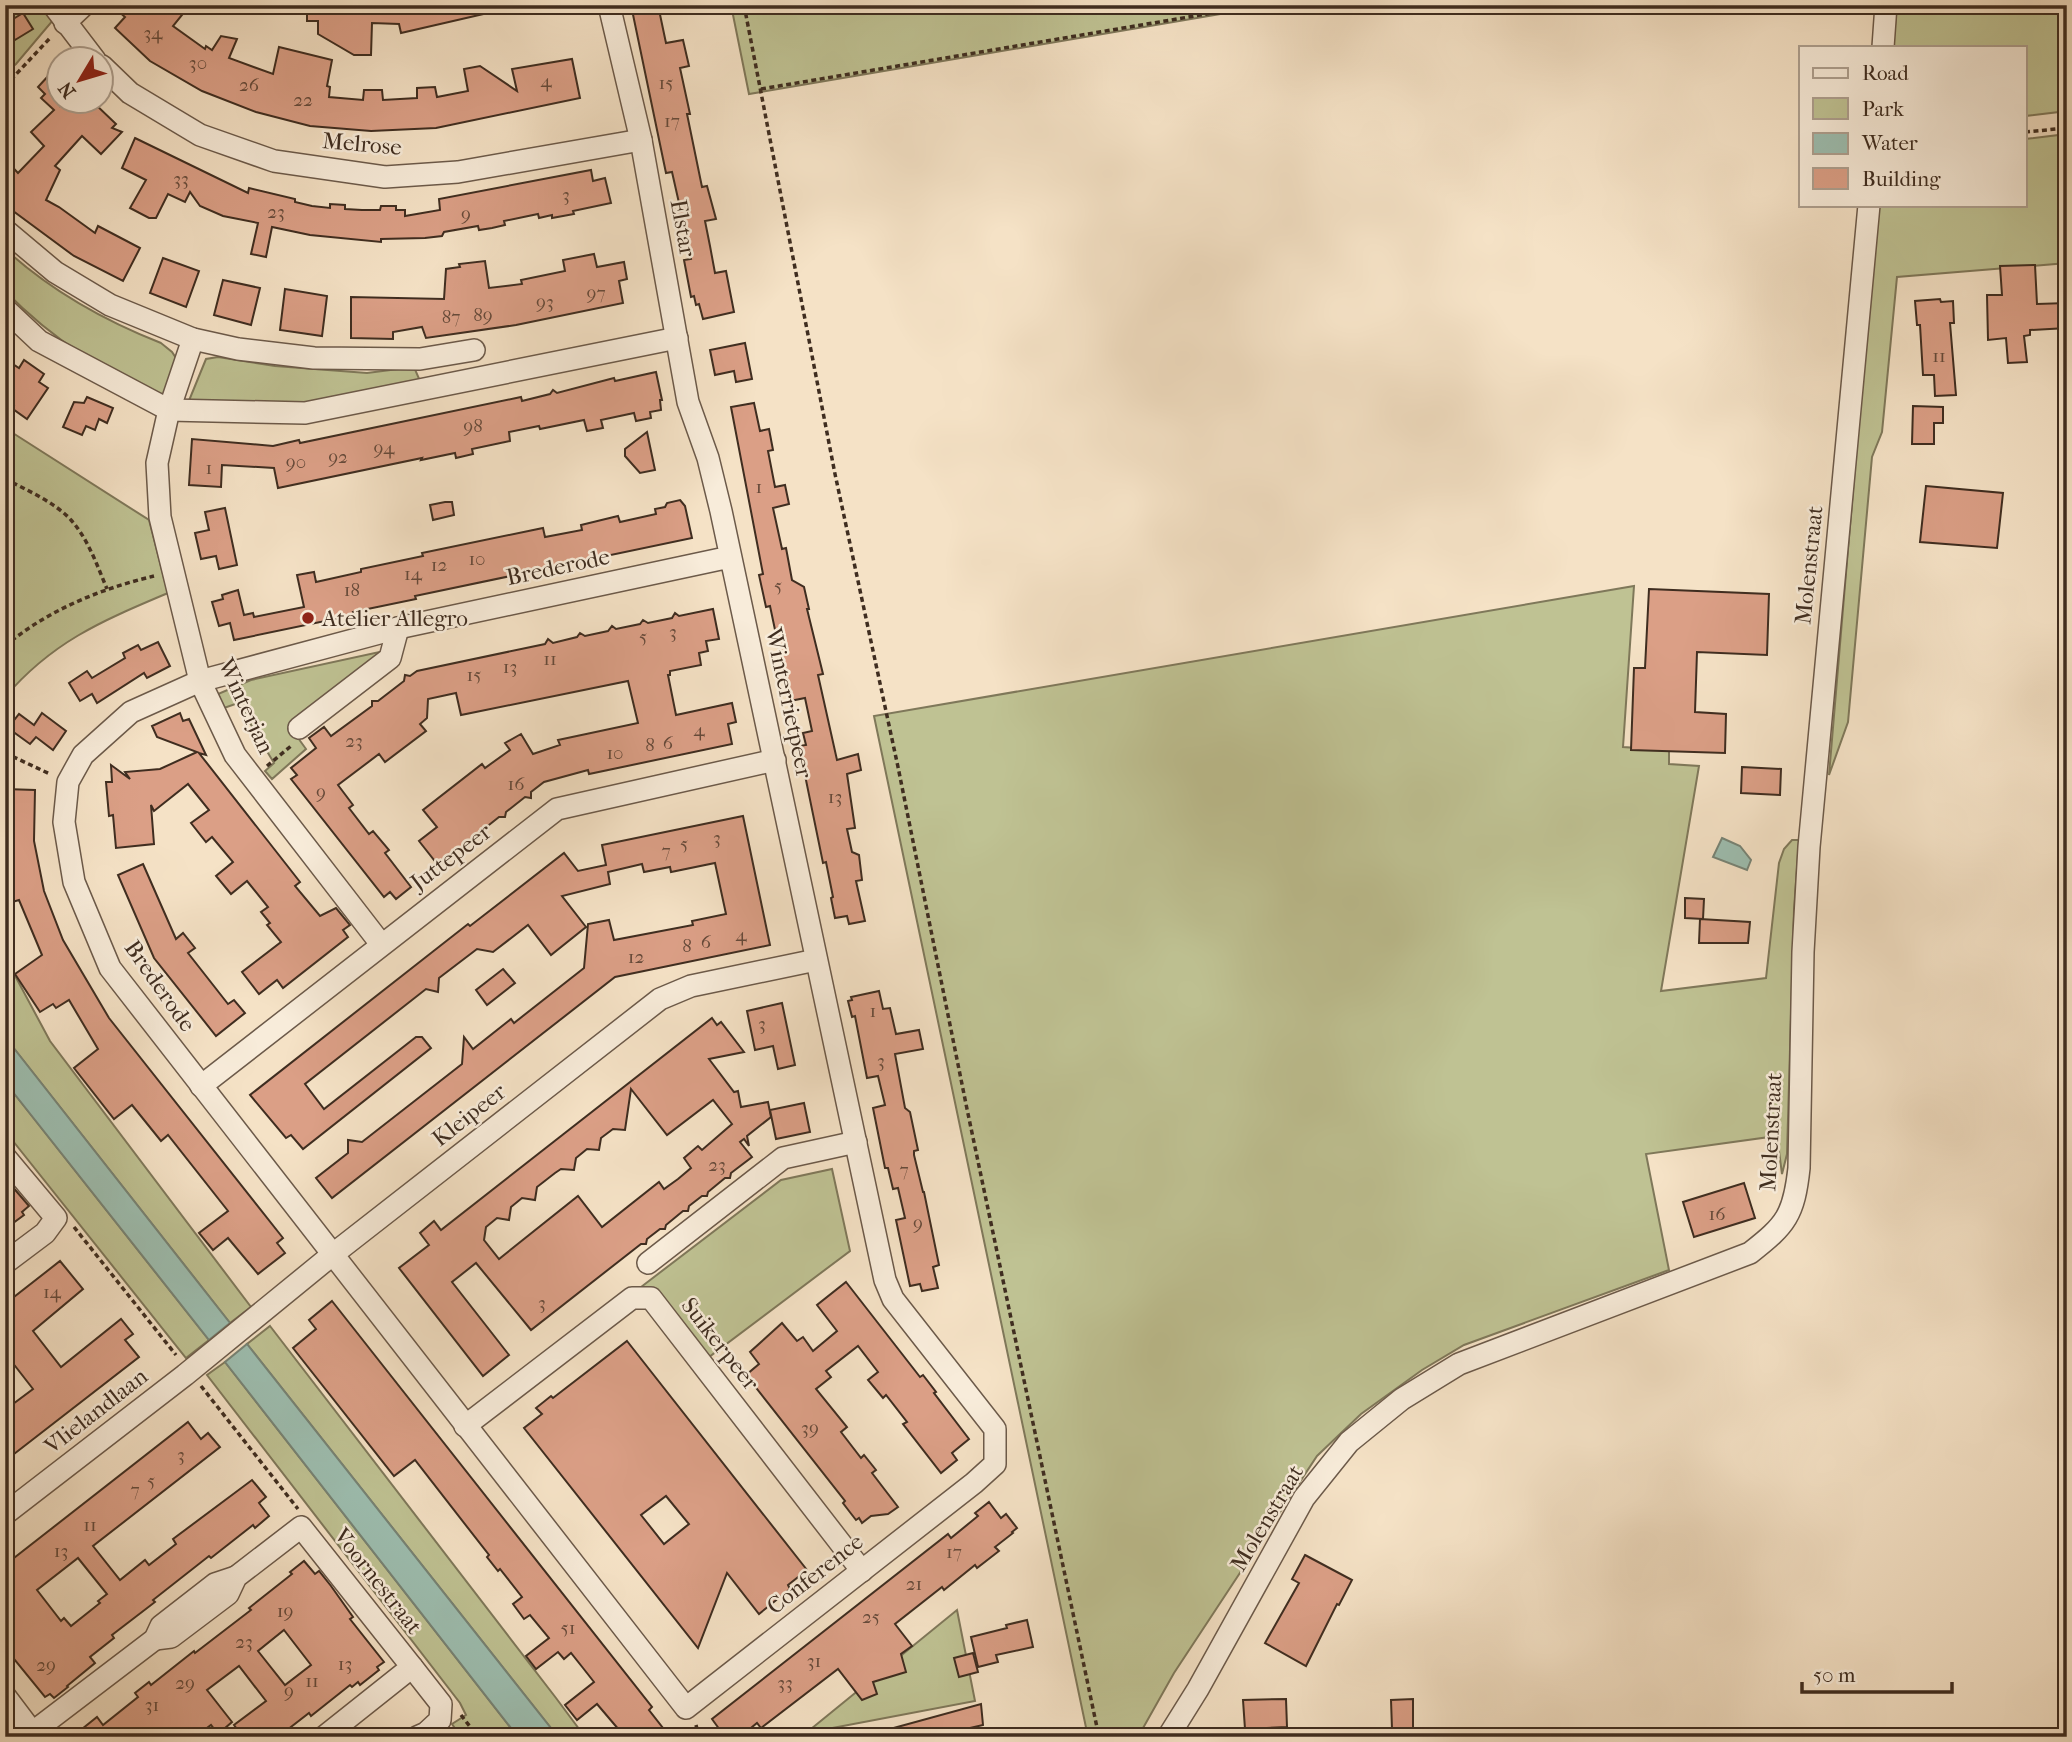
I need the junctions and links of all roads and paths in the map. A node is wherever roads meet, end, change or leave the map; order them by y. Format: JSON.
{"nodes":[{"id":1,"x":84,"y":5,"type":"edge"},
{"id":2,"x":610,"y":5,"type":"edge"},
{"id":3,"x":744,"y":5,"type":"edge"},
{"id":4,"x":1260,"y":5,"type":"edge"},
{"id":5,"x":1886,"y":5,"type":"edge"},
{"id":6,"x":59,"y":14,"type":"edge"},
{"id":7,"x":84,"y":46,"type":"edge"},
{"id":8,"x":1883,"y":46,"type":"edge"},
{"id":9,"x":116,"y":80,"type":"edge"},
{"id":10,"x":5,"y":86,"type":"edge"},
{"id":11,"x":761,"y":89,"type":"junction"},
{"id":12,"x":2067,"y":128,"type":"edge"},
{"id":13,"x":2026,"y":132,"type":"edge"},
{"id":14,"x":641,"y":140,"type":"junction"},
{"id":15,"x":1869,"y":206,"type":"edge"},
{"id":16,"x":5,"y":230,"type":"edge"},
{"id":17,"x":5,"y":309,"type":"edge"},
{"id":18,"x":677,"y":338,"type":"junction"},
{"id":19,"x":193,"y":340,"type":"junction"},
{"id":20,"x":474,"y":350,"type":"dead end"},
{"id":21,"x":169,"y":410,"type":"junction"},
{"id":22,"x":708,"y":458,"type":"joint"},
{"id":23,"x":5,"y":479,"type":"edge"},
{"id":24,"x":730,"y":557,"type":"junction"},
{"id":25,"x":174,"y":571,"type":"junction"},
{"id":26,"x":107,"y":589,"type":"junction"},
{"id":27,"x":398,"y":628,"type":"junction"},
{"id":28,"x":5,"y":646,"type":"edge"},
{"id":29,"x":201,"y":681,"type":"junction"},
{"id":30,"x":299,"y":728,"type":"joint"},
{"id":31,"x":5,"y":753,"type":"edge"},
{"id":32,"x":775,"y":760,"type":"junction"},
{"id":33,"x":252,"y":778,"type":"junction"},
{"id":34,"x":68,"y":782,"type":"junction"},
{"id":35,"x":381,"y":944,"type":"junction"},
{"id":36,"x":816,"y":960,"type":"junction"},
{"id":37,"x":201,"y":1086,"type":"junction"},
{"id":38,"x":856,"y":1142,"type":"junction"},
{"id":39,"x":5,"y":1157,"type":"edge"},
{"id":40,"x":73,"y":1227,"type":"dead end"},
{"id":41,"x":332,"y":1255,"type":"junction"},
{"id":42,"x":5,"y":1263,"type":"edge"},
{"id":43,"x":649,"y":1263,"type":"dead end"},
{"id":44,"x":187,"y":1373,"type":"junction"},
{"id":45,"x":465,"y":1426,"type":"junction"},
{"id":46,"x":5,"y":1514,"type":"edge"},
{"id":47,"x":862,"y":1571,"type":"junction"},
{"id":48,"x":412,"y":1667,"type":"junction"},
{"id":49,"x":5,"y":1696,"type":"edge"},
{"id":50,"x":34,"y":1734,"type":"edge"},
{"id":51,"x":324,"y":1737,"type":"edge"},
{"id":52,"x":417,"y":1737,"type":"edge"},
{"id":53,"x":1099,"y":1737,"type":"edge"},
{"id":54,"x":1168,"y":1737,"type":"edge"}],
"edges":[{"from":1,"to":6,"type":"street"},
{"from":2,"to":14,"type":"street","name":"Elstar"},
{"from":3,"to":11,"type":"path"},
{"from":4,"to":11,"type":"path"},
{"from":5,"to":8,"type":"street"},
{"from":6,"to":7,"type":"street"},
{"from":6,"to":10,"type":"path"},
{"from":9,"to":14,"type":"street","name":"Melrose"},
{"from":11,"to":53,"type":"path"},
{"from":12,"to":13,"type":"path"},
{"from":14,"to":18,"type":"street","name":"Elstar"},
{"from":15,"to":54,"type":"street","name":"Molenstraat"},
{"from":16,"to":19,"type":"street"},
{"from":17,"to":21,"type":"street"},
{"from":18,"to":21,"type":"street"},
{"from":18,"to":22,"type":"street","name":"Elstar"},
{"from":19,"to":20,"type":"street"},
{"from":19,"to":21,"type":"street"},
{"from":21,"to":25,"type":"street","name":"Winterjan"},
{"from":22,"to":24,"type":"street","name":"Winterrietpeer"},
{"from":23,"to":26,"type":"path"},
{"from":24,"to":27,"type":"street","name":"Brederode"},
{"from":24,"to":32,"type":"street","name":"Winterrietpeer"},
{"from":25,"to":26,"type":"path"},
{"from":25,"to":29,"type":"street","name":"Winterjan"},
{"from":26,"to":28,"type":"path"},
{"from":27,"to":29,"type":"street","name":"Brederode"},
{"from":27,"to":30,"type":"street"},
{"from":29,"to":33,"type":"street","name":"Winterjan"},
{"from":29,"to":34,"type":"street","name":"Brederode"},
{"from":30,"to":33,"type":"path"},
{"from":31,"to":34,"type":"path"},
{"from":32,"to":35,"type":"street","name":"Juttepeer"},
{"from":32,"to":36,"type":"street","name":"Winterrietpeer"},
{"from":33,"to":35,"type":"street","name":"Winterjan"},
{"from":34,"to":37,"type":"street","name":"Brederode"},
{"from":35,"to":37,"type":"street","name":"Juttepeer"},
{"from":36,"to":38,"type":"street","name":"Conference"},
{"from":36,"to":41,"type":"street","name":"Kleipeer"},
{"from":37,"to":41,"type":"street","name":"Brederode"},
{"from":38,"to":43,"type":"street"},
{"from":38,"to":47,"type":"street","name":"Conference"},
{"from":39,"to":42,"type":"street"},
{"from":40,"to":44,"type":"path"},
{"from":41,"to":44,"type":"street","name":"Kleipeer"},
{"from":41,"to":45,"type":"street","name":"Conference"},
{"from":44,"to":46,"type":"street","name":"Vlielandlaan"},
{"from":45,"to":47,"type":"street","name":"Suikerpeer"},
{"from":45,"to":47,"type":"street","name":"Conference"},
{"from":48,"to":50,"type":"street","name":"Voornestraat"},
{"from":48,"to":51,"type":"street","name":"Voornestraat"},
{"from":48,"to":52,"type":"street","name":"Voornestraat"},
{"from":49,"to":50,"type":"street"}]}
